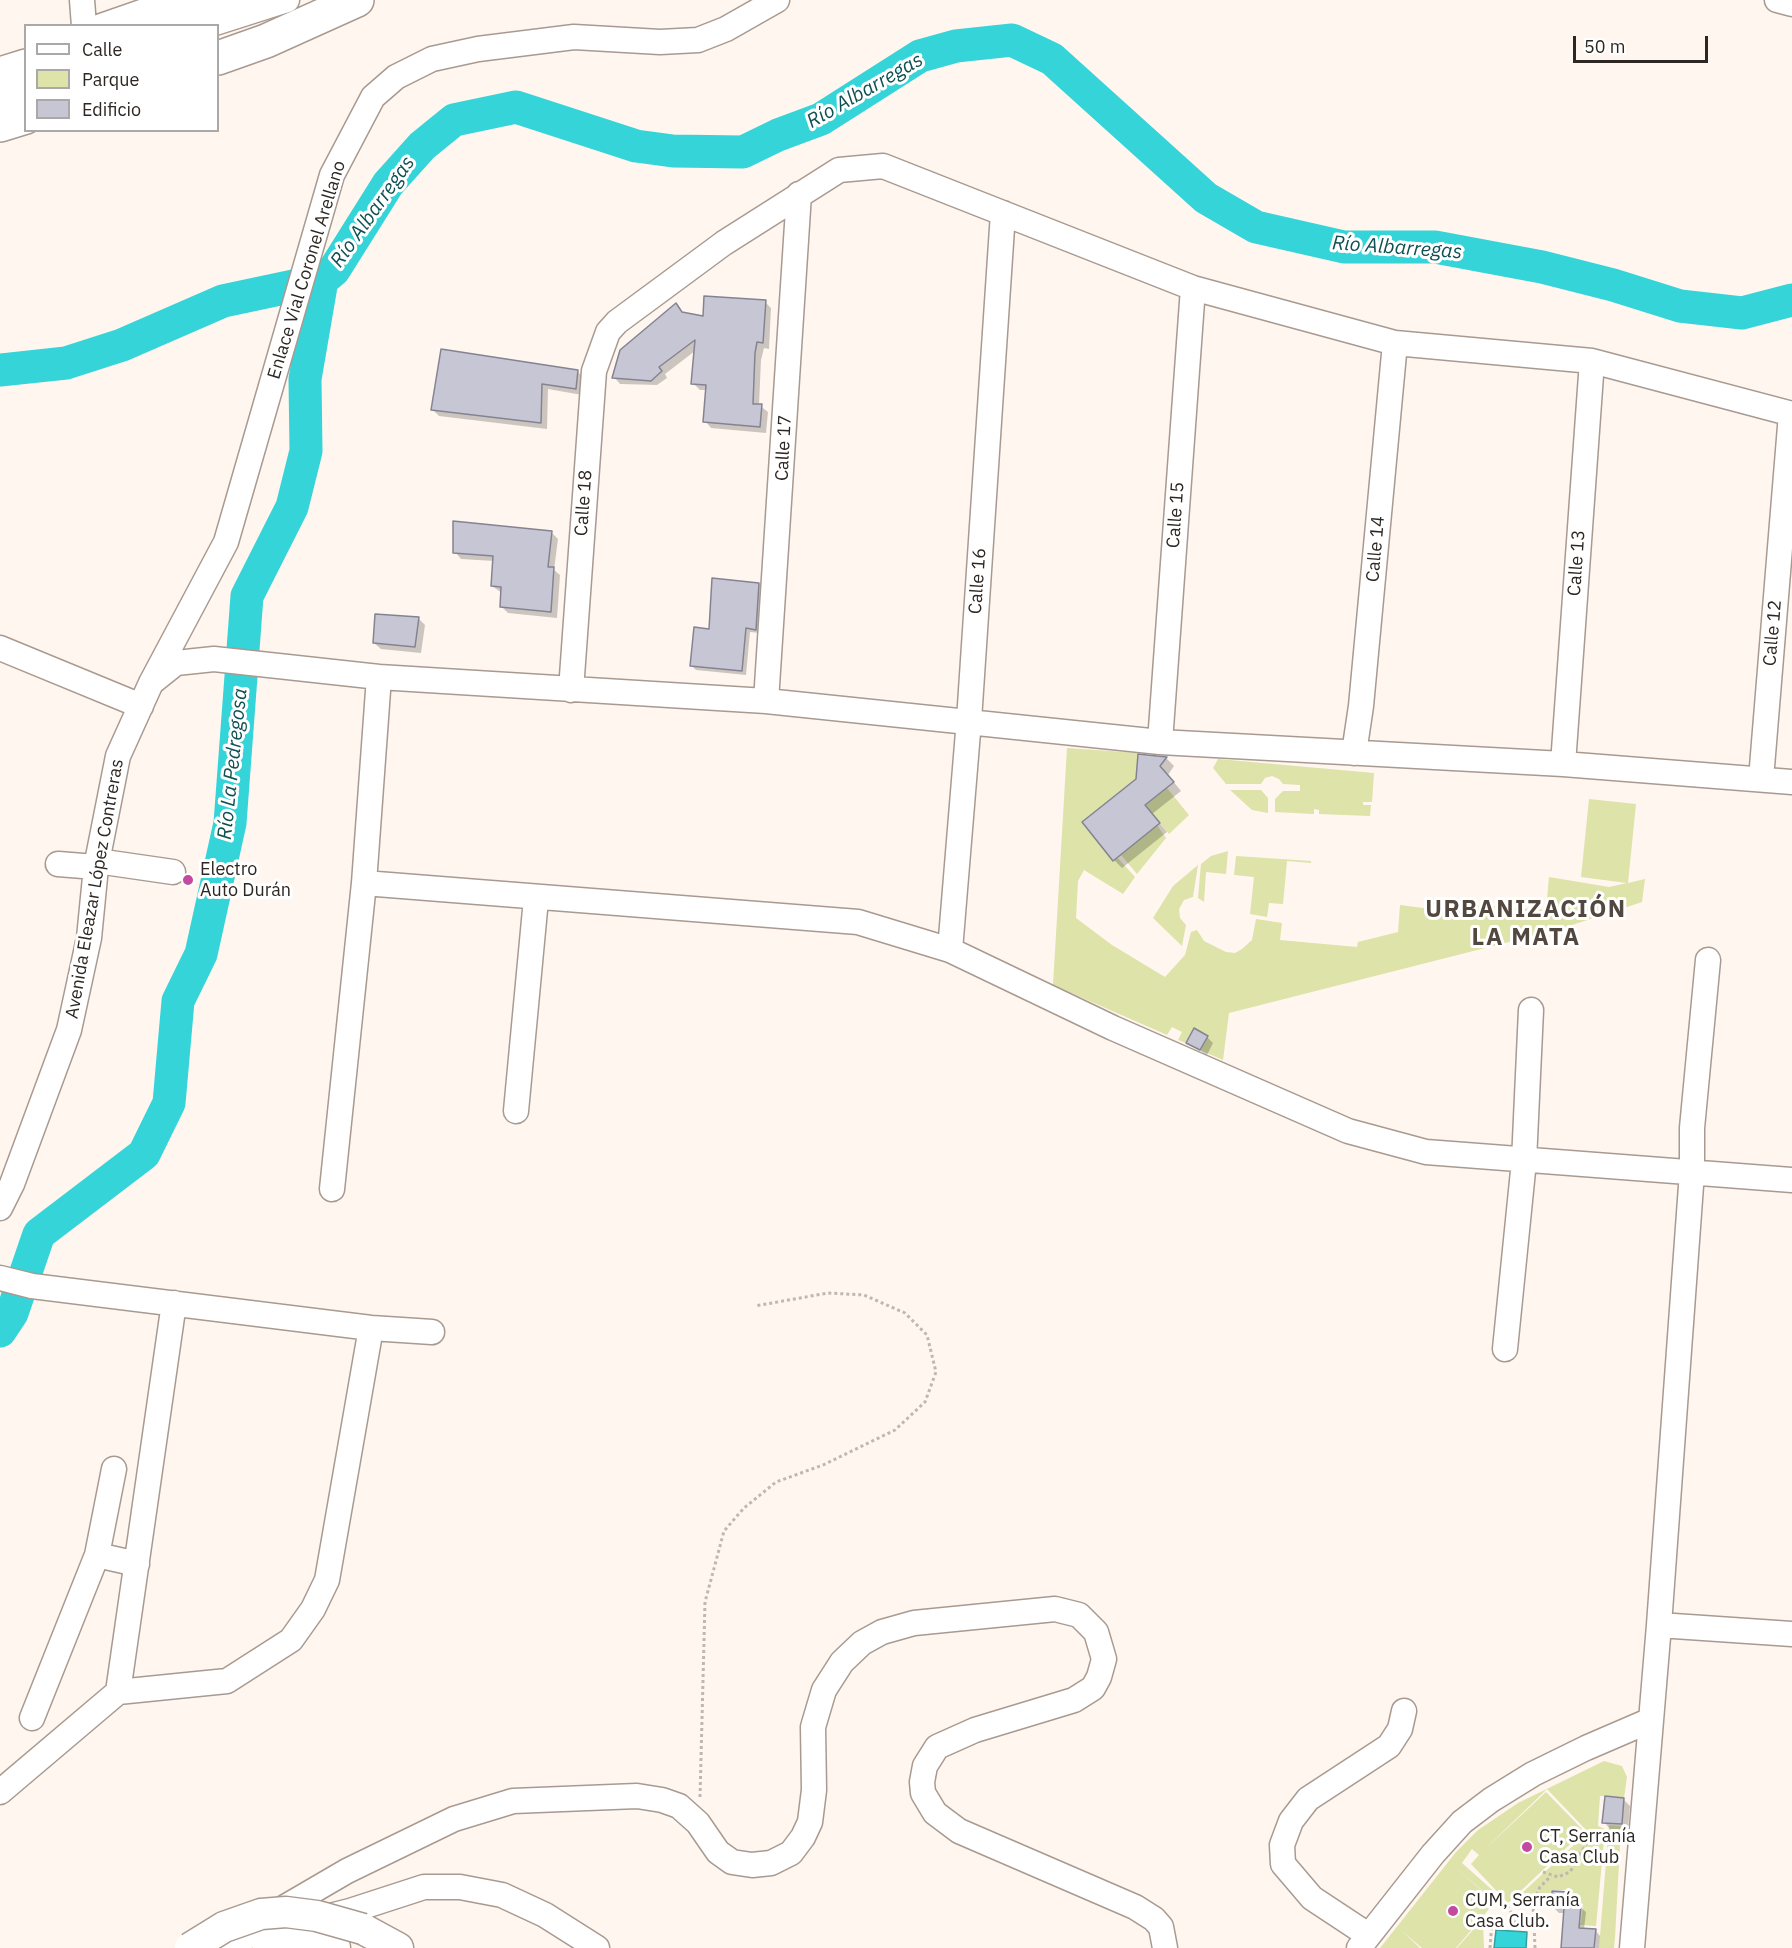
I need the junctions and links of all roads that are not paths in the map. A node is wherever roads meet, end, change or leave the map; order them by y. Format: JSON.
{"nodes":[{"id":1,"x":82,"y":0,"type":"edge"},
{"id":2,"x":176,"y":0,"type":"edge"},
{"id":3,"x":237,"y":0,"type":"edge"},
{"id":4,"x":287,"y":0,"type":"edge"},
{"id":5,"x":330,"y":0,"type":"edge"},
{"id":6,"x":357,"y":0,"type":"edge"},
{"id":7,"x":777,"y":0,"type":"edge"},
{"id":8,"x":1777,"y":0,"type":"edge"},
{"id":9,"x":1792,"y":4,"type":"edge"},
{"id":10,"x":84,"y":24,"type":"edge"},
{"id":11,"x":107,"y":24,"type":"edge"},
{"id":12,"x":159,"y":24,"type":"edge"},
{"id":13,"x":213,"y":24,"type":"edge"},
{"id":14,"x":219,"y":42,"type":"edge"},
{"id":15,"x":219,"y":58,"type":"edge"},
{"id":16,"x":24,"y":67,"type":"edge"},
{"id":17,"x":0,"y":74,"type":"edge"},
{"id":18,"x":24,"y":78,"type":"edge"},
{"id":19,"x":0,"y":84,"type":"edge"},
{"id":20,"x":24,"y":93,"type":"edge"},
{"id":21,"x":0,"y":99,"type":"edge"},
{"id":22,"x":24,"y":118,"type":"edge"},
{"id":23,"x":0,"y":125,"type":"edge"},
{"id":24,"x":799,"y":194,"type":"junction"},
{"id":25,"x":1003,"y":213,"type":"junction"},
{"id":26,"x":1193,"y":288,"type":"junction"},
{"id":27,"x":1395,"y":343,"type":"junction"},
{"id":28,"x":1592,"y":361,"type":"junction"},
{"id":29,"x":1791,"y":414,"type":"edge"},
{"id":30,"x":0,"y":648,"type":"edge"},
{"id":31,"x":379,"y":677,"type":"junction"},
{"id":32,"x":151,"y":683,"type":"junction"},
{"id":33,"x":571,"y":690,"type":"junction"},
{"id":34,"x":766,"y":701,"type":"junction"},
{"id":35,"x":141,"y":706,"type":"junction"},
{"id":36,"x":969,"y":720,"type":"junction"},
{"id":37,"x":1160,"y":742,"type":"junction"},
{"id":38,"x":1354,"y":753,"type":"junction"},
{"id":39,"x":1563,"y":764,"type":"junction"},
{"id":40,"x":1761,"y":779,"type":"junction"},
{"id":41,"x":1792,"y":782,"type":"edge"},
{"id":42,"x":58,"y":864,"type":"dead end"},
{"id":43,"x":97,"y":864,"type":"junction"},
{"id":44,"x":173,"y":872,"type":"dead end"},
{"id":45,"x":364,"y":883,"type":"junction"},
{"id":46,"x":536,"y":899,"type":"junction"},
{"id":47,"x":950,"y":950,"type":"junction"},
{"id":48,"x":1708,"y":960,"type":"dead end"},
{"id":49,"x":1531,"y":1010,"type":"dead end"},
{"id":50,"x":516,"y":1111,"type":"dead end"},
{"id":51,"x":1524,"y":1161,"type":"junction"},
{"id":52,"x":1692,"y":1172,"type":"junction"},
{"id":53,"x":1792,"y":1180,"type":"edge"},
{"id":54,"x":332,"y":1189,"type":"dead end"},
{"id":55,"x":0,"y":1208,"type":"edge"},
{"id":56,"x":0,"y":1278,"type":"edge"},
{"id":57,"x":174,"y":1303,"type":"junction"},
{"id":58,"x":371,"y":1328,"type":"junction"},
{"id":59,"x":432,"y":1332,"type":"dead end"},
{"id":60,"x":1505,"y":1349,"type":"dead end"},
{"id":61,"x":114,"y":1469,"type":"dead end"},
{"id":62,"x":97,"y":1555,"type":"junction"},
{"id":63,"x":137,"y":1564,"type":"junction"},
{"id":64,"x":1659,"y":1625,"type":"junction"},
{"id":65,"x":1792,"y":1634,"type":"edge"},
{"id":66,"x":118,"y":1692,"type":"junction"},
{"id":67,"x":1404,"y":1711,"type":"dead end"},
{"id":68,"x":32,"y":1718,"type":"dead end"},
{"id":69,"x":1651,"y":1720,"type":"junction"},
{"id":70,"x":0,"y":1792,"type":"edge"},
{"id":71,"x":275,"y":1913,"type":"junction"},
{"id":72,"x":1363,"y":1942,"type":"edge"},
{"id":73,"x":190,"y":1948,"type":"edge"},
{"id":74,"x":217,"y":1948,"type":"edge"},
{"id":75,"x":268,"y":1948,"type":"edge"},
{"id":76,"x":334,"y":1948,"type":"edge"},
{"id":77,"x":399,"y":1948,"type":"edge"},
{"id":78,"x":597,"y":1948,"type":"edge"},
{"id":79,"x":1165,"y":1948,"type":"edge"},
{"id":80,"x":1632,"y":1948,"type":"edge"}],
"edges":[{"from":1,"to":10,"type":"street"},
{"from":2,"to":11,"type":"street"},
{"from":3,"to":12,"type":"highway"},
{"from":4,"to":13,"type":"street"},
{"from":5,"to":14,"type":"street"},
{"from":6,"to":15,"type":"highway"},
{"from":7,"to":32,"type":"street","name":"Enlace Vial Coronel Arellano"},
{"from":8,"to":9,"type":"street"},
{"from":16,"to":17,"type":"highway"},
{"from":18,"to":19,"type":"street"},
{"from":20,"to":21,"type":"street"},
{"from":22,"to":23,"type":"highway"},
{"from":24,"to":25,"type":"street"},
{"from":24,"to":33,"type":"street","name":"Calle 18"},
{"from":24,"to":34,"type":"street","name":"Calle 17"},
{"from":25,"to":26,"type":"street"},
{"from":25,"to":36,"type":"street","name":"Calle 16"},
{"from":26,"to":27,"type":"street"},
{"from":26,"to":37,"type":"street","name":"Calle 15"},
{"from":27,"to":28,"type":"street"},
{"from":27,"to":38,"type":"street","name":"Calle 14"},
{"from":28,"to":29,"type":"street"},
{"from":28,"to":39,"type":"street","name":"Calle 13"},
{"from":29,"to":40,"type":"street","name":"Calle 12"},
{"from":30,"to":35,"type":"street"},
{"from":31,"to":32,"type":"street"},
{"from":31,"to":33,"type":"street"},
{"from":31,"to":45,"type":"street"},
{"from":32,"to":35,"type":"street","name":"Enlace Vial Coronel Arellano"},
{"from":33,"to":34,"type":"street"},
{"from":34,"to":36,"type":"street"},
{"from":35,"to":43,"type":"street","name":"Avenida Eleazar López Contreras"},
{"from":36,"to":37,"type":"street"},
{"from":36,"to":47,"type":"street","name":"Calle 16"},
{"from":37,"to":38,"type":"street"},
{"from":38,"to":39,"type":"street"},
{"from":39,"to":40,"type":"street"},
{"from":40,"to":41,"type":"street"},
{"from":42,"to":43,"type":"street"},
{"from":43,"to":44,"type":"street"},
{"from":43,"to":55,"type":"street","name":"Avenida Eleazar López Contreras"},
{"from":45,"to":46,"type":"street"},
{"from":45,"to":54,"type":"street"},
{"from":46,"to":47,"type":"street"},
{"from":46,"to":50,"type":"street"},
{"from":47,"to":51,"type":"street"},
{"from":48,"to":52,"type":"street"},
{"from":49,"to":51,"type":"street"},
{"from":51,"to":52,"type":"street"},
{"from":51,"to":60,"type":"street"},
{"from":52,"to":53,"type":"street"},
{"from":52,"to":64,"type":"street"},
{"from":56,"to":57,"type":"street"},
{"from":57,"to":58,"type":"street"},
{"from":57,"to":63,"type":"street"},
{"from":58,"to":59,"type":"street"},
{"from":58,"to":66,"type":"street"},
{"from":61,"to":62,"type":"street"},
{"from":62,"to":63,"type":"street"},
{"from":62,"to":68,"type":"street"},
{"from":63,"to":66,"type":"street"},
{"from":64,"to":65,"type":"street"},
{"from":64,"to":69,"type":"street"},
{"from":66,"to":70,"type":"street"},
{"from":67,"to":72,"type":"street"},
{"from":69,"to":72,"type":"street"},
{"from":69,"to":80,"type":"street"},
{"from":71,"to":73,"type":"main road","bridge":true},
{"from":71,"to":77,"type":"main road","bridge":true},
{"from":71,"to":79,"type":"street"},
{"from":74,"to":78,"type":"street"},
{"from":75,"to":76,"type":"main road"}]}
